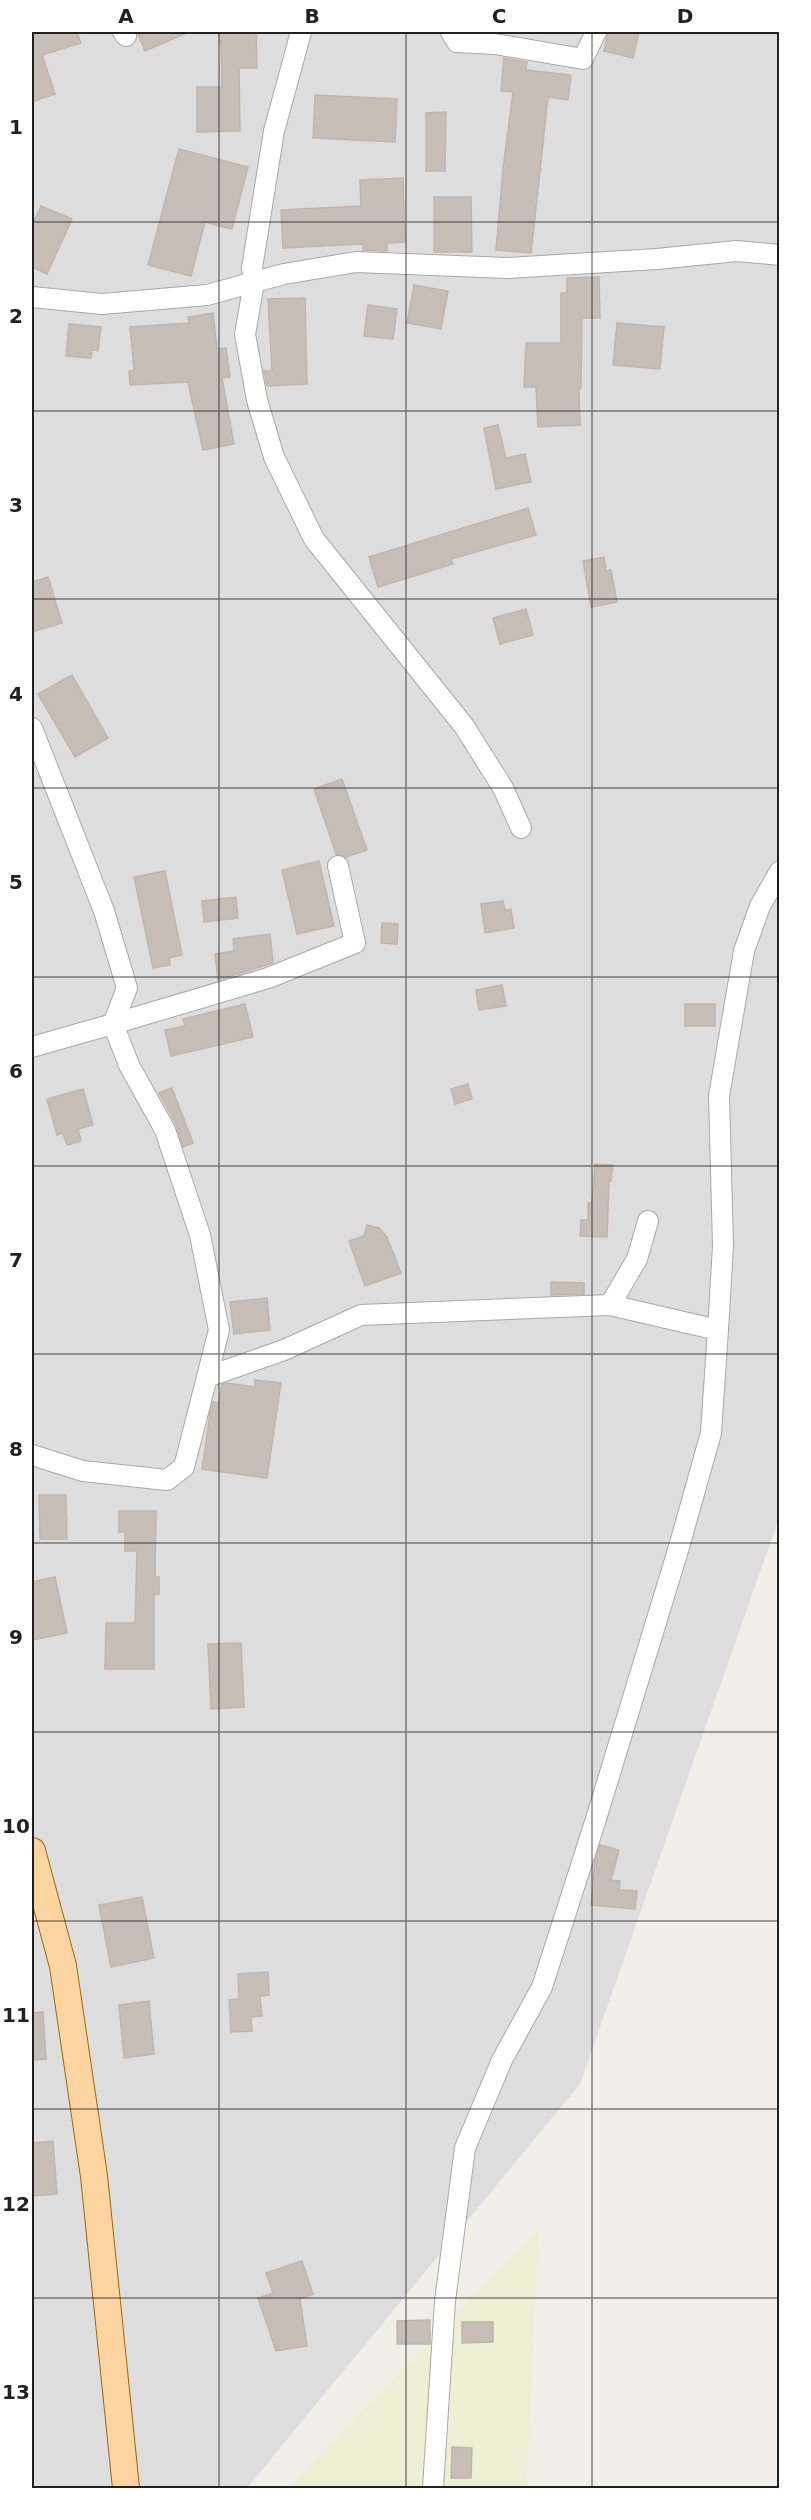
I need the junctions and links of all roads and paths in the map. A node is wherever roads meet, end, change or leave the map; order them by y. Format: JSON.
{"nodes":[{"id":1,"x":301,"y":32,"type":"edge"},
{"id":2,"x":451,"y":32,"type":"edge"},
{"id":3,"x":596,"y":32,"type":"edge"},
{"id":4,"x":780,"y":255,"type":"edge"},
{"id":5,"x":254,"y":283,"type":"junction"},
{"id":6,"x":32,"y":297,"type":"edge"},
{"id":7,"x":32,"y":728,"type":"edge"},
{"id":8,"x":521,"y":828,"type":"dead end"},
{"id":9,"x":338,"y":866,"type":"dead end"},
{"id":10,"x":780,"y":871,"type":"edge"},
{"id":11,"x":113,"y":1024,"type":"junction"},
{"id":12,"x":32,"y":1046,"type":"edge"},
{"id":13,"x":648,"y":1221,"type":"dead end"},
{"id":14,"x":610,"y":1305,"type":"junction"},
{"id":15,"x":718,"y":1329,"type":"junction"},
{"id":16,"x":207,"y":1377,"type":"junction"},
{"id":17,"x":32,"y":1455,"type":"edge"},
{"id":18,"x":32,"y":1851,"type":"edge"},
{"id":19,"x":126,"y":2488,"type":"edge"},
{"id":20,"x":433,"y":2488,"type":"edge"}],
"edges":[{"from":1,"to":5,"type":"street"},
{"from":2,"to":3,"type":"street"},
{"from":4,"to":5,"type":"street"},
{"from":5,"to":6,"type":"street"},
{"from":5,"to":8,"type":"street"},
{"from":7,"to":11,"type":"street"},
{"from":9,"to":11,"type":"street"},
{"from":10,"to":15,"type":"street"},
{"from":11,"to":12,"type":"street"},
{"from":11,"to":16,"type":"street"},
{"from":13,"to":14,"type":"street"},
{"from":14,"to":15,"type":"street"},
{"from":14,"to":16,"type":"street"},
{"from":15,"to":20,"type":"street"},
{"from":16,"to":17,"type":"street"},
{"from":18,"to":19,"type":"main road"}]}
